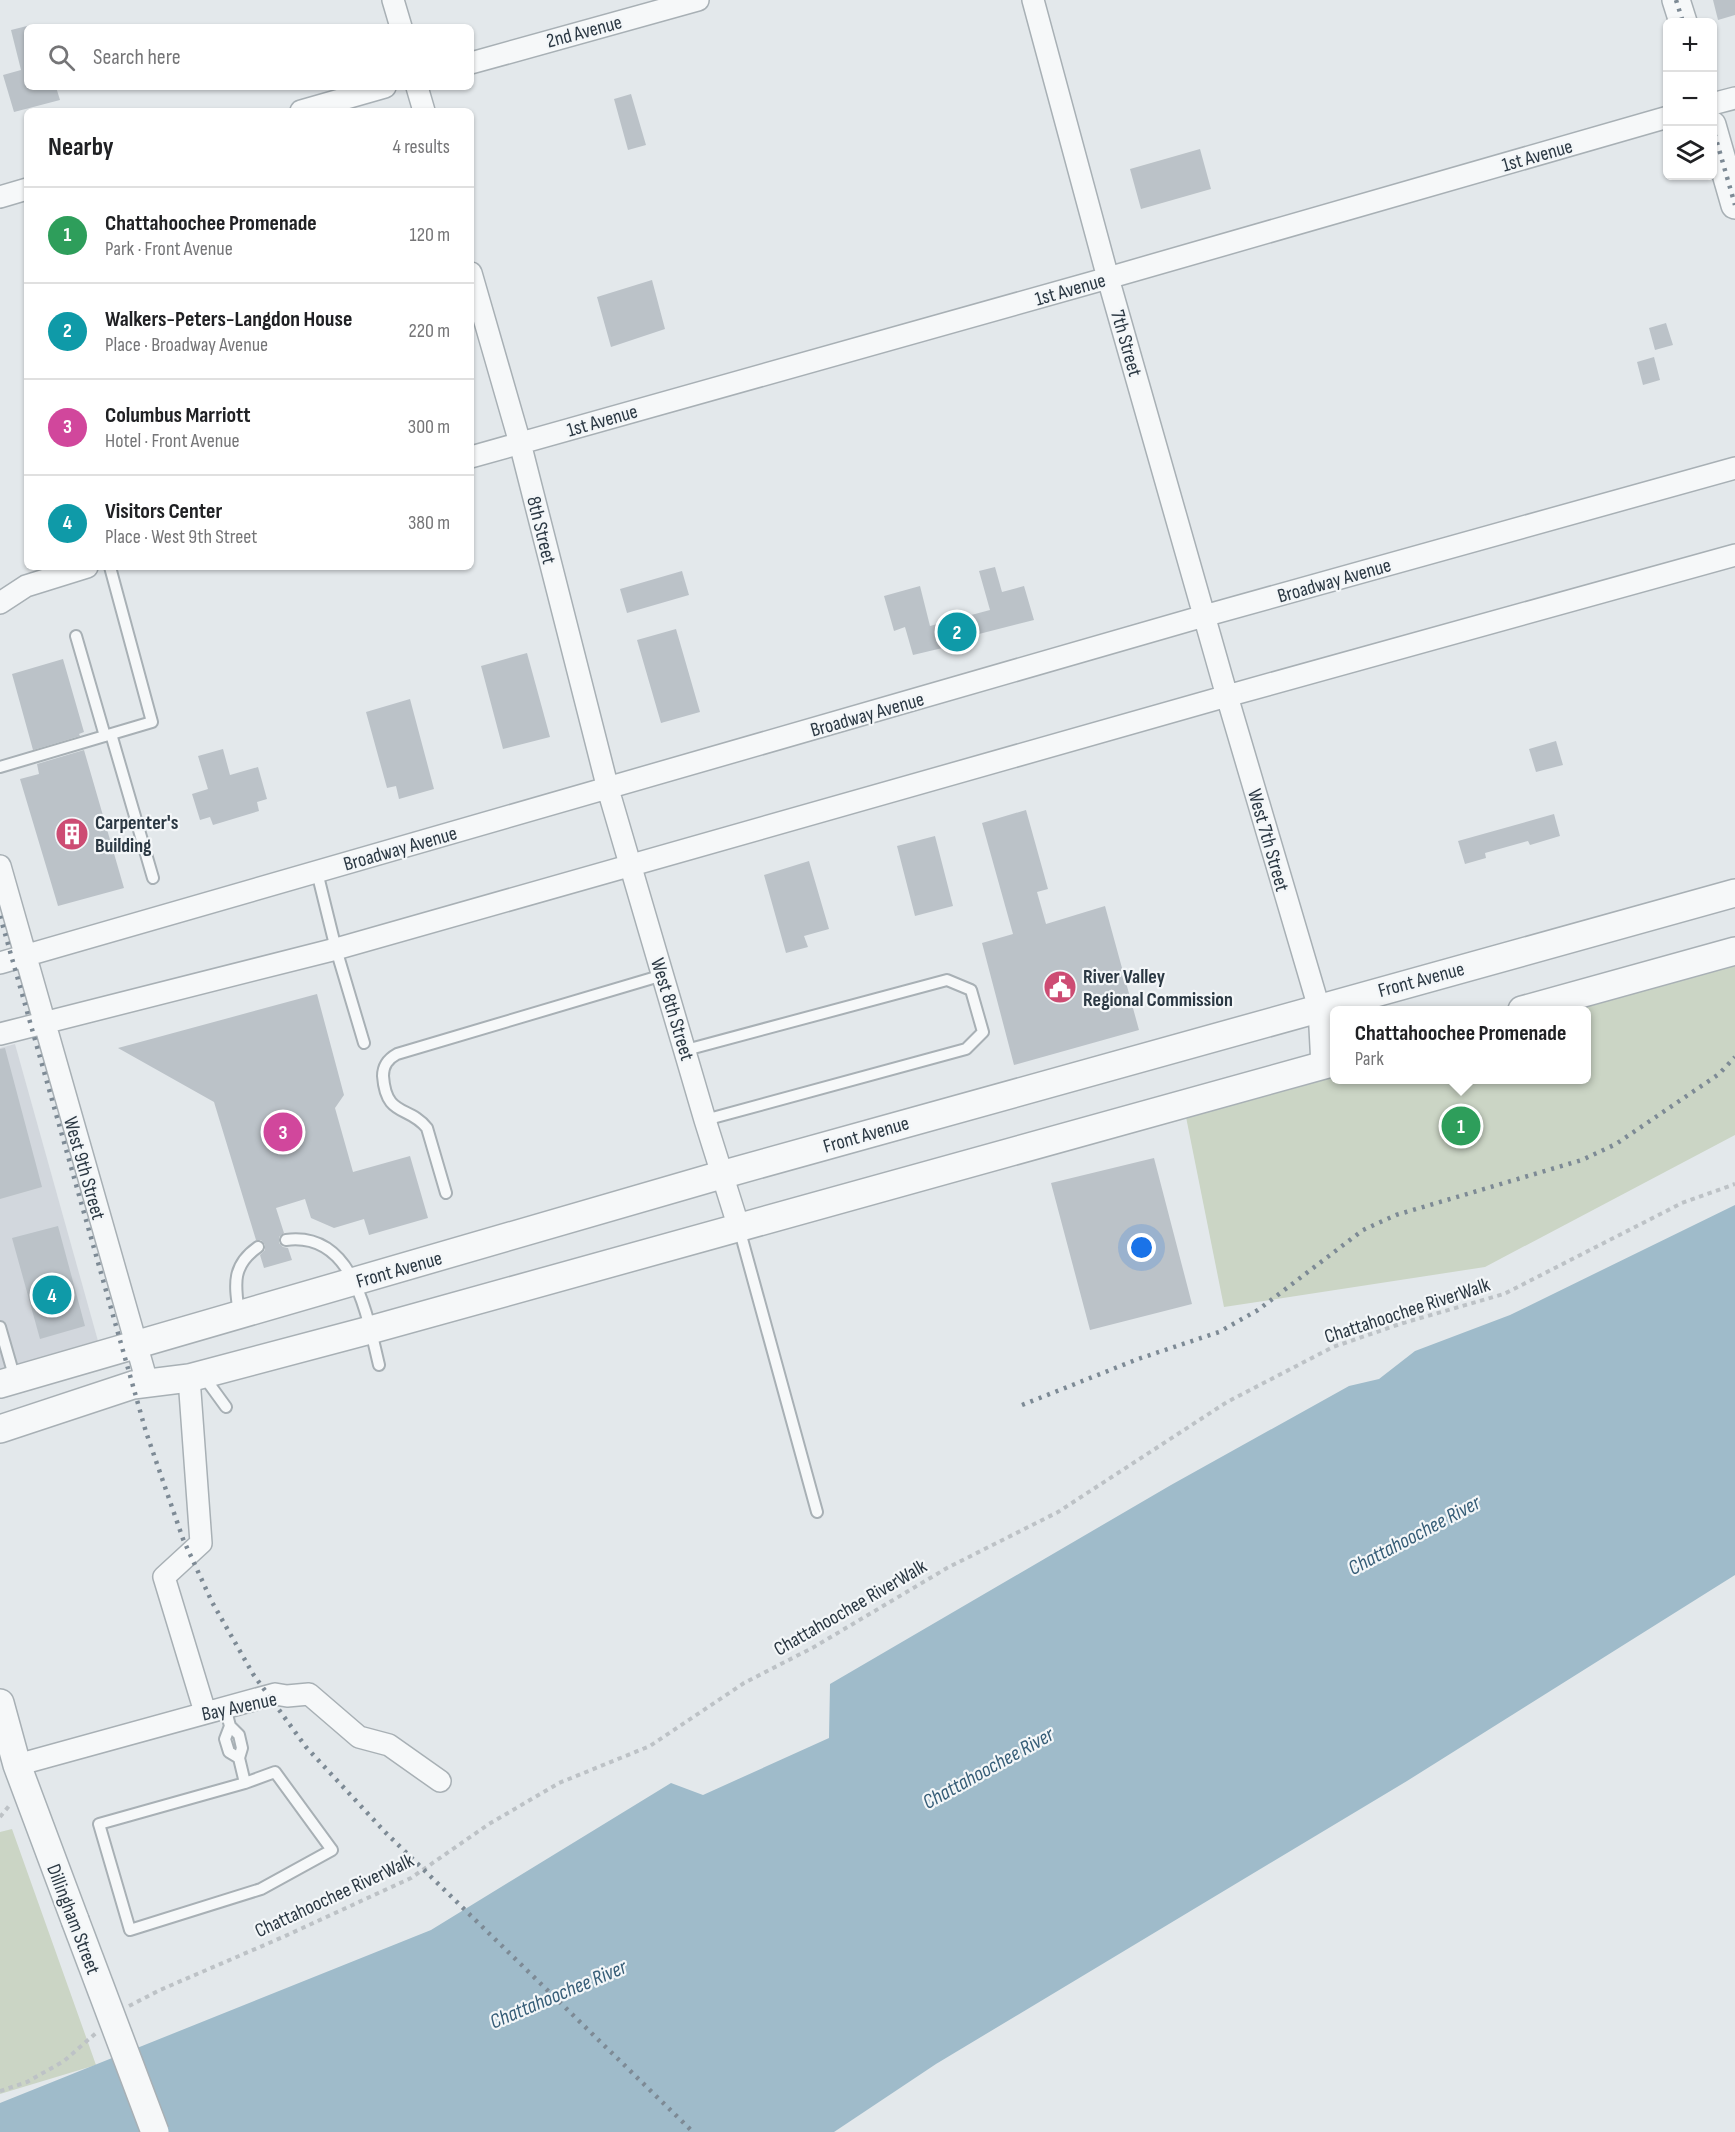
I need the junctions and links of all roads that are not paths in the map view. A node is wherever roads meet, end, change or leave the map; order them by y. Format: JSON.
{"nodes":[{"id":1,"x":393,"y":0,"type":"edge"},
{"id":2,"x":698,"y":0,"type":"edge"},
{"id":3,"x":1033,"y":0,"type":"edge"},
{"id":4,"x":1676,"y":0,"type":"edge"},
{"id":5,"x":1682,"y":18,"type":"edge"},
{"id":6,"x":400,"y":24,"type":"edge"},
{"id":7,"x":474,"y":62,"type":"edge"},
{"id":8,"x":374,"y":90,"type":"edge"},
{"id":9,"x":418,"y":90,"type":"edge"},
{"id":10,"x":1735,"y":98,"type":"edge"},
{"id":11,"x":1717,"y":103,"type":"edge"},
{"id":12,"x":312,"y":108,"type":"edge"},
{"id":13,"x":423,"y":108,"type":"edge"},
{"id":14,"x":1663,"y":118,"type":"edge"},
{"id":15,"x":1713,"y":126,"type":"edge"},
{"id":16,"x":24,"y":190,"type":"edge"},
{"id":17,"x":0,"y":197,"type":"edge"},
{"id":18,"x":1735,"y":205,"type":"edge"},
{"id":19,"x":1108,"y":278,"type":"junction"},
{"id":20,"x":474,"y":283,"type":"edge"},
{"id":21,"x":520,"y":443,"type":"junction"},
{"id":22,"x":474,"y":456,"type":"edge"},
{"id":23,"x":1735,"y":468,"type":"edge"},
{"id":24,"x":1735,"y":555,"type":"edge"},
{"id":25,"x":77,"y":570,"type":"edge"},
{"id":26,"x":111,"y":570,"type":"edge"},
{"id":27,"x":0,"y":584,"type":"edge"},
{"id":28,"x":26,"y":586,"type":"junction"},
{"id":29,"x":0,"y":603,"type":"edge"},
{"id":30,"x":1204,"y":616,"type":"junction"},
{"id":31,"x":76,"y":636,"type":"dead end"},
{"id":32,"x":1227,"y":696,"type":"junction"},
{"id":33,"x":108,"y":735,"type":"junction"},
{"id":34,"x":0,"y":767,"type":"edge"},
{"id":35,"x":608,"y":789,"type":"junction"},
{"id":36,"x":631,"y":865,"type":"junction"},
{"id":37,"x":0,"y":866,"type":"edge"},
{"id":38,"x":317,"y":872,"type":"junction"},
{"id":39,"x":153,"y":878,"type":"dead end"},
{"id":40,"x":1735,"y":893,"type":"edge"},
{"id":41,"x":336,"y":949,"type":"junction"},
{"id":42,"x":1735,"y":951,"type":"edge"},
{"id":43,"x":25,"y":954,"type":"junction"},
{"id":44,"x":0,"y":963,"type":"edge"},
{"id":45,"x":663,"y":975,"type":"junction"},
{"id":46,"x":1540,"y":1006,"type":"edge"},
{"id":47,"x":1319,"y":1008,"type":"junction"},
{"id":48,"x":44,"y":1022,"type":"junction"},
{"id":49,"x":0,"y":1034,"type":"edge"},
{"id":50,"x":364,"y":1043,"type":"dead end"},
{"id":51,"x":686,"y":1050,"type":"junction"},
{"id":52,"x":1328,"y":1064,"type":"edge"},
{"id":53,"x":705,"y":1120,"type":"junction"},
{"id":54,"x":721,"y":1175,"type":"junction"},
{"id":55,"x":446,"y":1193,"type":"dead end"},
{"id":56,"x":739,"y":1228,"type":"junction"},
{"id":57,"x":286,"y":1240,"type":"dead end"},
{"id":58,"x":258,"y":1247,"type":"dead end"},
{"id":59,"x":355,"y":1282,"type":"junction"},
{"id":60,"x":239,"y":1315,"type":"junction"},
{"id":61,"x":0,"y":1327,"type":"edge"},
{"id":62,"x":370,"y":1330,"type":"junction"},
{"id":63,"x":135,"y":1346,"type":"junction"},
{"id":64,"x":379,"y":1365,"type":"dead end"},
{"id":65,"x":195,"y":1376,"type":"junction"},
{"id":66,"x":8,"y":1382,"type":"edge"},
{"id":67,"x":147,"y":1382,"type":"junction"},
{"id":68,"x":226,"y":1407,"type":"dead end"},
{"id":69,"x":0,"y":1429,"type":"edge"},
{"id":70,"x":817,"y":1512,"type":"dead end"},
{"id":71,"x":0,"y":1703,"type":"edge"},
{"id":72,"x":220,"y":1715,"type":"junction"},
{"id":73,"x":17,"y":1765,"type":"junction"},
{"id":74,"x":440,"y":1781,"type":"dead end"},
{"id":75,"x":245,"y":1783,"type":"junction"},
{"id":76,"x":155,"y":2132,"type":"edge"}],
"edges":[{"from":1,"to":6,"type":"street"},
{"from":2,"to":7,"type":"street","name":"2nd Avenue"},
{"from":3,"to":19,"type":"street","name":"7th Street"},
{"from":4,"to":5,"type":"street"},
{"from":8,"to":12,"type":"street"},
{"from":9,"to":13,"type":"street"},
{"from":10,"to":11,"type":"street"},
{"from":14,"to":19,"type":"street","name":"1st Avenue"},
{"from":15,"to":18,"type":"street"},
{"from":16,"to":17,"type":"street"},
{"from":19,"to":21,"type":"street","name":"1st Avenue"},
{"from":19,"to":30,"type":"street","name":"7th Street"},
{"from":20,"to":21,"type":"street","name":"8th Street"},
{"from":21,"to":22,"type":"street","name":"1st Avenue"},
{"from":21,"to":35,"type":"street","name":"8th Street"},
{"from":23,"to":30,"type":"street","name":"Broadway Avenue"},
{"from":24,"to":32,"type":"street"},
{"from":25,"to":28,"type":"street"},
{"from":26,"to":33,"type":"lane"},
{"from":27,"to":28,"type":"street"},
{"from":28,"to":29,"type":"street"},
{"from":30,"to":32,"type":"street","name":"West 7th Street"},
{"from":30,"to":35,"type":"street","name":"Broadway Avenue"},
{"from":31,"to":33,"type":"lane"},
{"from":32,"to":36,"type":"street"},
{"from":32,"to":47,"type":"street","name":"West 7th Street"},
{"from":33,"to":34,"type":"lane"},
{"from":33,"to":39,"type":"lane"},
{"from":35,"to":36,"type":"street","name":"West 8th Street"},
{"from":35,"to":38,"type":"street","name":"Broadway Avenue"},
{"from":36,"to":41,"type":"street"},
{"from":36,"to":45,"type":"street","name":"West 8th Street"},
{"from":37,"to":43,"type":"street","name":"West 9th Street"},
{"from":38,"to":41,"type":"lane"},
{"from":38,"to":43,"type":"street","name":"Broadway Avenue"},
{"from":40,"to":47,"type":"street","name":"Front Avenue"},
{"from":41,"to":48,"type":"street"},
{"from":41,"to":50,"type":"lane"},
{"from":42,"to":46,"type":"street"},
{"from":43,"to":44,"type":"street","name":"Broadway Avenue"},
{"from":43,"to":48,"type":"street","name":"West 9th Street"},
{"from":45,"to":51,"type":"street","name":"West 8th Street"},
{"from":45,"to":55,"type":"lane"},
{"from":47,"to":52,"type":"street","name":"West 7th Street"},
{"from":47,"to":54,"type":"street","name":"Front Avenue"},
{"from":48,"to":49,"type":"street"},
{"from":48,"to":63,"type":"street","name":"West 9th Street"},
{"from":51,"to":53,"type":"street","name":"West 8th Street"},
{"from":51,"to":53,"type":"lane"},
{"from":52,"to":56,"type":"street"},
{"from":53,"to":54,"type":"street","name":"West 8th Street"},
{"from":54,"to":56,"type":"street","name":"West 8th Street"},
{"from":54,"to":59,"type":"street","name":"Front Avenue"},
{"from":56,"to":62,"type":"street"},
{"from":56,"to":70,"type":"lane"},
{"from":57,"to":59,"type":"lane"},
{"from":58,"to":60,"type":"lane"},
{"from":59,"to":60,"type":"street","name":"Front Avenue"},
{"from":59,"to":62,"type":"lane"},
{"from":60,"to":63,"type":"street","name":"Front Avenue"},
{"from":61,"to":66,"type":"lane"},
{"from":62,"to":64,"type":"lane"},
{"from":62,"to":65,"type":"street"},
{"from":63,"to":66,"type":"street","name":"Front Avenue"},
{"from":63,"to":67,"type":"street","name":"West 9th Street"},
{"from":65,"to":67,"type":"street"},
{"from":65,"to":68,"type":"lane"},
{"from":65,"to":72,"type":"street"},
{"from":67,"to":69,"type":"street"},
{"from":71,"to":73,"type":"street","name":"Dillingham Street"},
{"from":72,"to":73,"type":"street","name":"Bay Avenue"},
{"from":72,"to":74,"type":"street","name":"Bay Avenue"},
{"from":72,"to":75,"type":"lane"},
{"from":73,"to":76,"type":"street","name":"Dillingham Street","bridge":true},
{"from":75,"to":75,"type":"lane"}]}
